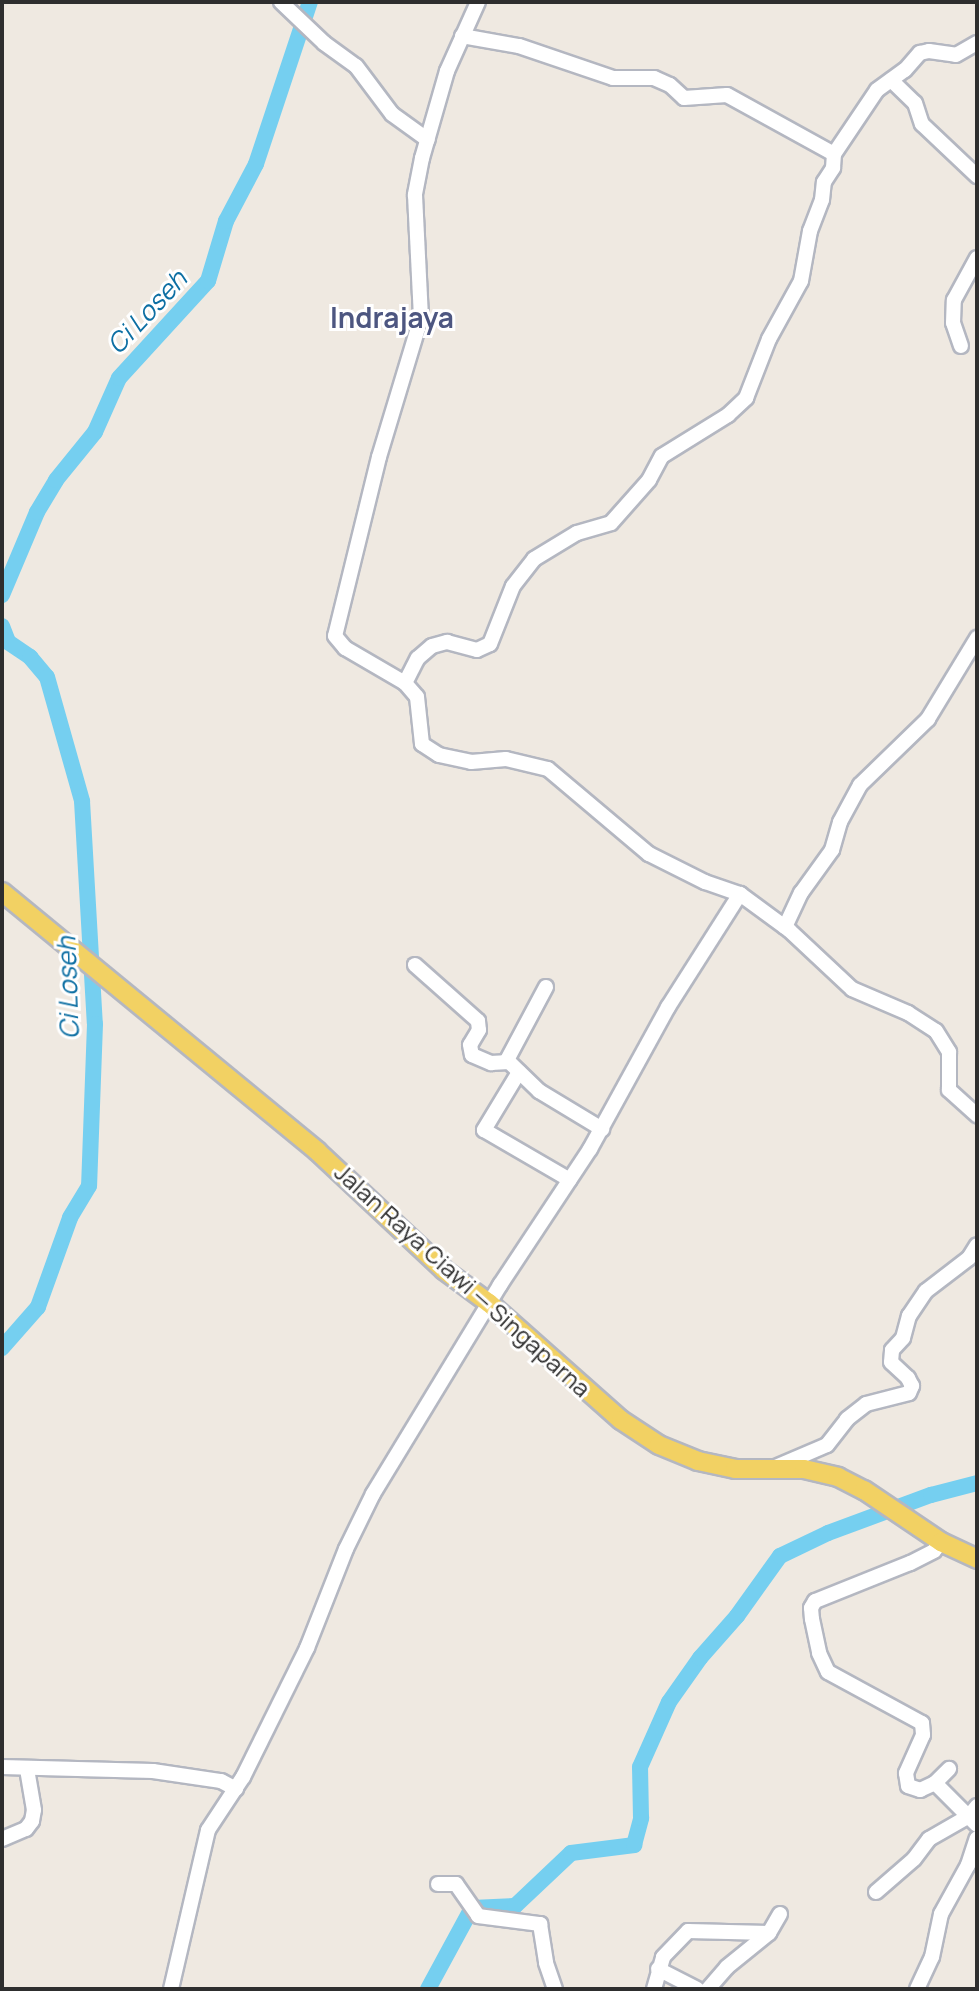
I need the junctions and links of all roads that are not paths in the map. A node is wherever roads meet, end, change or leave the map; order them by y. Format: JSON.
{"nodes":[{"id":1,"x":478,"y":2,"type":"edge"},
{"id":2,"x":287,"y":7,"type":"edge"},
{"id":3,"x":462,"y":36,"type":"junction"},
{"id":4,"x":977,"y":43,"type":"edge"},
{"id":5,"x":891,"y":80,"type":"junction"},
{"id":6,"x":428,"y":140,"type":"junction"},
{"id":7,"x":834,"y":154,"type":"junction"},
{"id":8,"x":977,"y":176,"type":"edge"},
{"id":9,"x":977,"y":258,"type":"edge"},
{"id":10,"x":961,"y":346,"type":"dead end"},
{"id":11,"x":977,"y":638,"type":"edge"},
{"id":12,"x":405,"y":683,"type":"junction"},
{"id":13,"x":2,"y":892,"type":"edge"},
{"id":14,"x":740,"y":894,"type":"junction"},
{"id":15,"x":785,"y":927,"type":"junction"},
{"id":16,"x":415,"y":965,"type":"dead end"},
{"id":17,"x":546,"y":987,"type":"dead end"},
{"id":18,"x":514,"y":1067,"type":"junction"},
{"id":19,"x":977,"y":1115,"type":"edge"},
{"id":20,"x":602,"y":1129,"type":"junction"},
{"id":21,"x":570,"y":1180,"type":"junction"},
{"id":22,"x":977,"y":1245,"type":"edge"},
{"id":23,"x":489,"y":1303,"type":"junction"},
{"id":24,"x":764,"y":1470,"type":"junction"},
{"id":25,"x":941,"y":1542,"type":"junction"},
{"id":26,"x":977,"y":1559,"type":"edge"},
{"id":27,"x":2,"y":1767,"type":"edge"},
{"id":28,"x":27,"y":1769,"type":"junction"},
{"id":29,"x":949,"y":1769,"type":"dead end"},
{"id":30,"x":935,"y":1783,"type":"junction"},
{"id":31,"x":236,"y":1789,"type":"junction"},
{"id":32,"x":974,"y":1816,"type":"edge"},
{"id":33,"x":977,"y":1838,"type":"edge"},
{"id":34,"x":2,"y":1839,"type":"edge"},
{"id":35,"x":438,"y":1884,"type":"dead end"},
{"id":36,"x":876,"y":1892,"type":"dead end"},
{"id":37,"x":780,"y":1914,"type":"dead end"},
{"id":38,"x":769,"y":1933,"type":"junction"},
{"id":39,"x":658,"y":1969,"type":"junction"},
{"id":40,"x":171,"y":1989,"type":"edge"},
{"id":41,"x":555,"y":1989,"type":"edge"},
{"id":42,"x":654,"y":1989,"type":"edge"},
{"id":43,"x":697,"y":1989,"type":"edge"},
{"id":44,"x":708,"y":1989,"type":"edge"},
{"id":45,"x":917,"y":1989,"type":"edge"}],
"edges":[{"from":1,"to":3,"type":"street"},
{"from":2,"to":6,"type":"street"},
{"from":3,"to":6,"type":"street"},
{"from":3,"to":7,"type":"street"},
{"from":4,"to":5,"type":"street"},
{"from":5,"to":7,"type":"street"},
{"from":5,"to":8,"type":"street"},
{"from":6,"to":12,"type":"street"},
{"from":7,"to":12,"type":"street"},
{"from":9,"to":10,"type":"street"},
{"from":11,"to":15,"type":"street"},
{"from":12,"to":14,"type":"street"},
{"from":13,"to":23,"type":"main road","name":"Jalan Raya Ciawi — Singaparna"},
{"from":14,"to":15,"type":"street"},
{"from":14,"to":20,"type":"street"},
{"from":15,"to":19,"type":"street"},
{"from":16,"to":18,"type":"street"},
{"from":17,"to":18,"type":"street"},
{"from":18,"to":20,"type":"street"},
{"from":18,"to":21,"type":"street"},
{"from":20,"to":21,"type":"street"},
{"from":21,"to":23,"type":"street"},
{"from":22,"to":24,"type":"street"},
{"from":23,"to":24,"type":"main road","name":"Jalan Raya Ciawi — Singaparna"},
{"from":23,"to":31,"type":"street"},
{"from":24,"to":25,"type":"main road","name":"Jalan Raya Ciawi — Singaparna"},
{"from":25,"to":26,"type":"main road","name":"Jalan Raya Ciawi — Singaparna"},
{"from":25,"to":30,"type":"street"},
{"from":27,"to":28,"type":"street"},
{"from":28,"to":31,"type":"street"},
{"from":28,"to":34,"type":"street"},
{"from":29,"to":30,"type":"street"},
{"from":30,"to":32,"type":"street"},
{"from":31,"to":40,"type":"street"},
{"from":32,"to":36,"type":"street"},
{"from":33,"to":45,"type":"street"},
{"from":35,"to":41,"type":"street"},
{"from":37,"to":38,"type":"street"},
{"from":38,"to":39,"type":"street"},
{"from":38,"to":44,"type":"street"},
{"from":39,"to":42,"type":"street"},
{"from":39,"to":43,"type":"street"}]}
